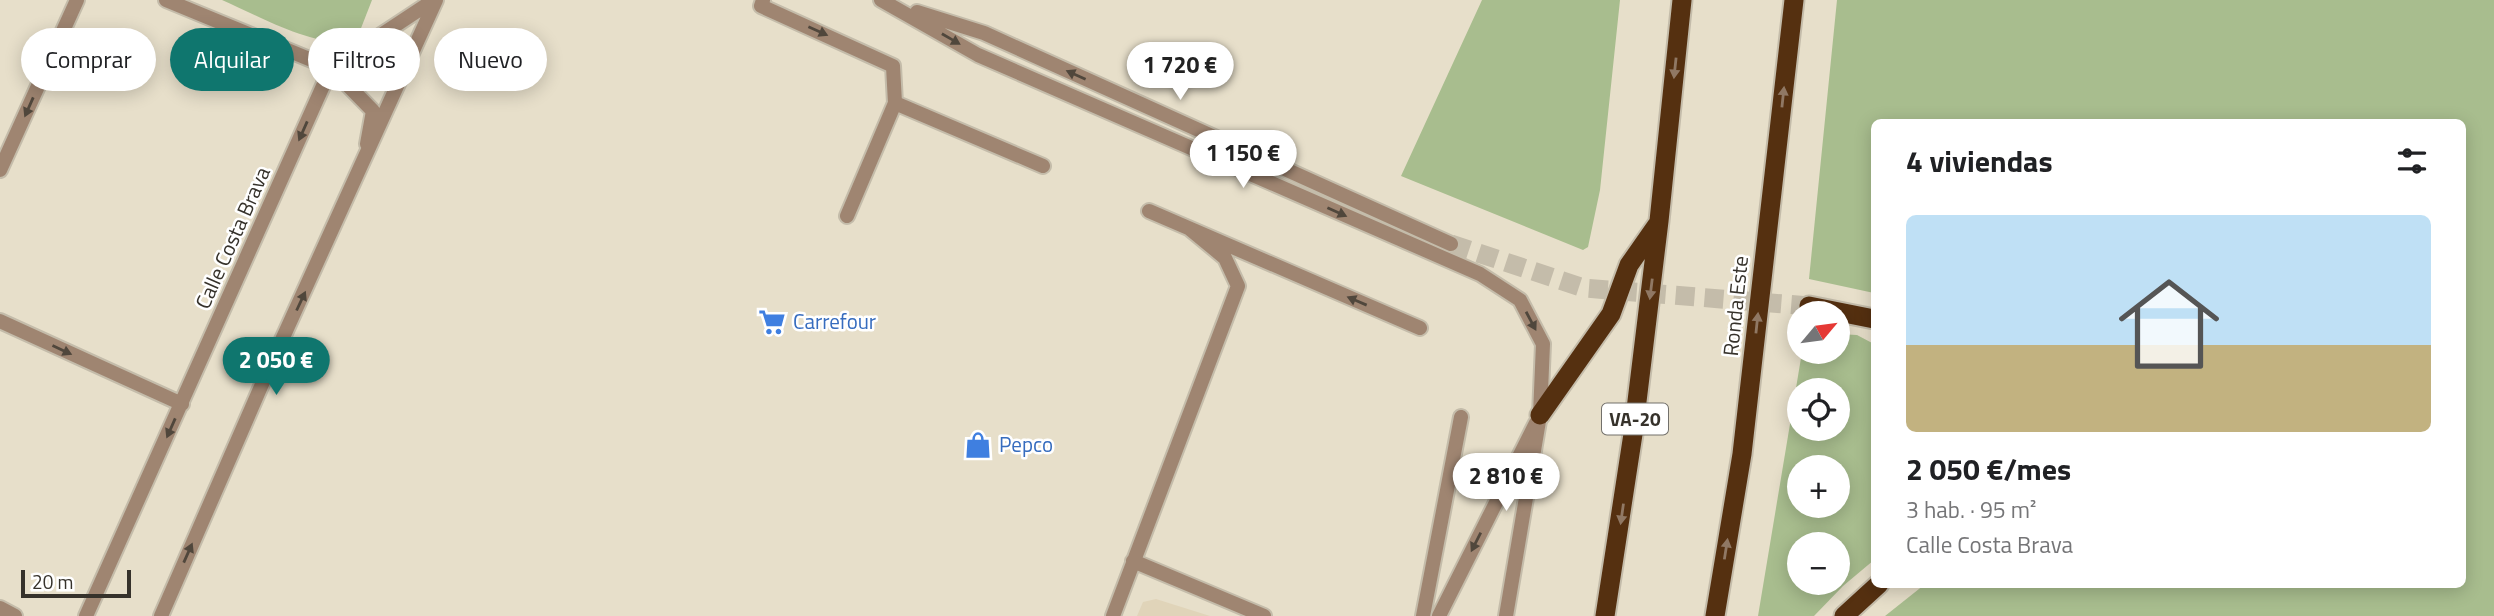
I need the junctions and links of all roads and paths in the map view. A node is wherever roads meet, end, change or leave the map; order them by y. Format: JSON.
{"nodes":[{"id":1,"x":77,"y":0,"type":"edge"},
{"id":2,"x":166,"y":0,"type":"edge"},
{"id":3,"x":435,"y":0,"type":"edge"},
{"id":4,"x":763,"y":0,"type":"edge"},
{"id":5,"x":1682,"y":0,"type":"edge"},
{"id":6,"x":1794,"y":0,"type":"edge"},
{"id":7,"x":886,"y":2,"type":"edge"},
{"id":8,"x":392,"y":28,"type":"edge"},
{"id":9,"x":308,"y":59,"type":"edge"},
{"id":10,"x":321,"y":91,"type":"edge"},
{"id":11,"x":353,"y":91,"type":"edge"},
{"id":12,"x":895,"y":103,"type":"junction"},
{"id":13,"x":363,"y":166,"type":"junction"},
{"id":14,"x":1043,"y":166,"type":"dead end"},
{"id":15,"x":0,"y":170,"type":"edge"},
{"id":16,"x":1149,"y":211,"type":"dead end"},
{"id":17,"x":847,"y":216,"type":"dead end"},
{"id":18,"x":1660,"y":221,"type":"junction"},
{"id":19,"x":1190,"y":229,"type":"junction"},
{"id":20,"x":1451,"y":244,"type":"tunnel mouth"},
{"id":21,"x":1850,"y":314,"type":"edge"},
{"id":22,"x":1871,"y":318,"type":"edge"},
{"id":23,"x":0,"y":321,"type":"edge"},
{"id":24,"x":1420,"y":328,"type":"dead end"},
{"id":25,"x":181,"y":404,"type":"junction"},
{"id":26,"x":1540,"y":415,"type":"junction"},
{"id":27,"x":1461,"y":417,"type":"dead end"},
{"id":28,"x":1133,"y":562,"type":"junction"},
{"id":29,"x":1875,"y":588,"type":"edge"},
{"id":30,"x":0,"y":608,"type":"edge"},
{"id":31,"x":15,"y":616,"type":"edge"},
{"id":32,"x":86,"y":616,"type":"edge"},
{"id":33,"x":161,"y":616,"type":"edge"},
{"id":34,"x":1113,"y":616,"type":"edge"},
{"id":35,"x":1264,"y":616,"type":"edge"},
{"id":36,"x":1423,"y":616,"type":"edge"},
{"id":37,"x":1439,"y":616,"type":"edge"},
{"id":38,"x":1506,"y":616,"type":"edge"},
{"id":39,"x":1605,"y":616,"type":"edge"},
{"id":40,"x":1715,"y":616,"type":"edge"},
{"id":41,"x":1844,"y":616,"type":"edge"}],
"edges":[{"from":1,"to":15,"type":"street","one_way":true},
{"from":2,"to":9,"type":"street"},
{"from":3,"to":8,"type":"street"},
{"from":3,"to":13,"type":"street"},
{"from":4,"to":12,"type":"street","one_way":true},
{"from":5,"to":18,"type":"highway","number":"VA-20","one_way":true},
{"from":40,"to":6,"type":"highway","name":"Ronda Este","one_way":true},
{"from":20,"to":7,"type":"street","one_way":true},
{"from":7,"to":26,"type":"street","one_way":true},
{"from":10,"to":25,"type":"street","name":"Calle Costa Brava","one_way":true},
{"from":11,"to":13,"type":"street"},
{"from":12,"to":14,"type":"street"},
{"from":12,"to":17,"type":"street"},
{"from":33,"to":13,"type":"street","one_way":true},
{"from":16,"to":19,"type":"street"},
{"from":18,"to":26,"type":"highway"},
{"from":18,"to":39,"type":"highway","number":"VA-20","one_way":true},
{"from":24,"to":19,"type":"street","one_way":true},
{"from":19,"to":28,"type":"street"},
{"from":21,"to":22,"type":"highway"},
{"from":23,"to":25,"type":"street","one_way":true},
{"from":25,"to":32,"type":"street","name":"Calle Costa Brava","one_way":true},
{"from":26,"to":37,"type":"street","one_way":true},
{"from":26,"to":38,"type":"street"},
{"from":27,"to":36,"type":"street"},
{"from":28,"to":34,"type":"street"},
{"from":28,"to":35,"type":"street"},
{"from":29,"to":41,"type":"highway"},
{"from":30,"to":31,"type":"street"}]}
